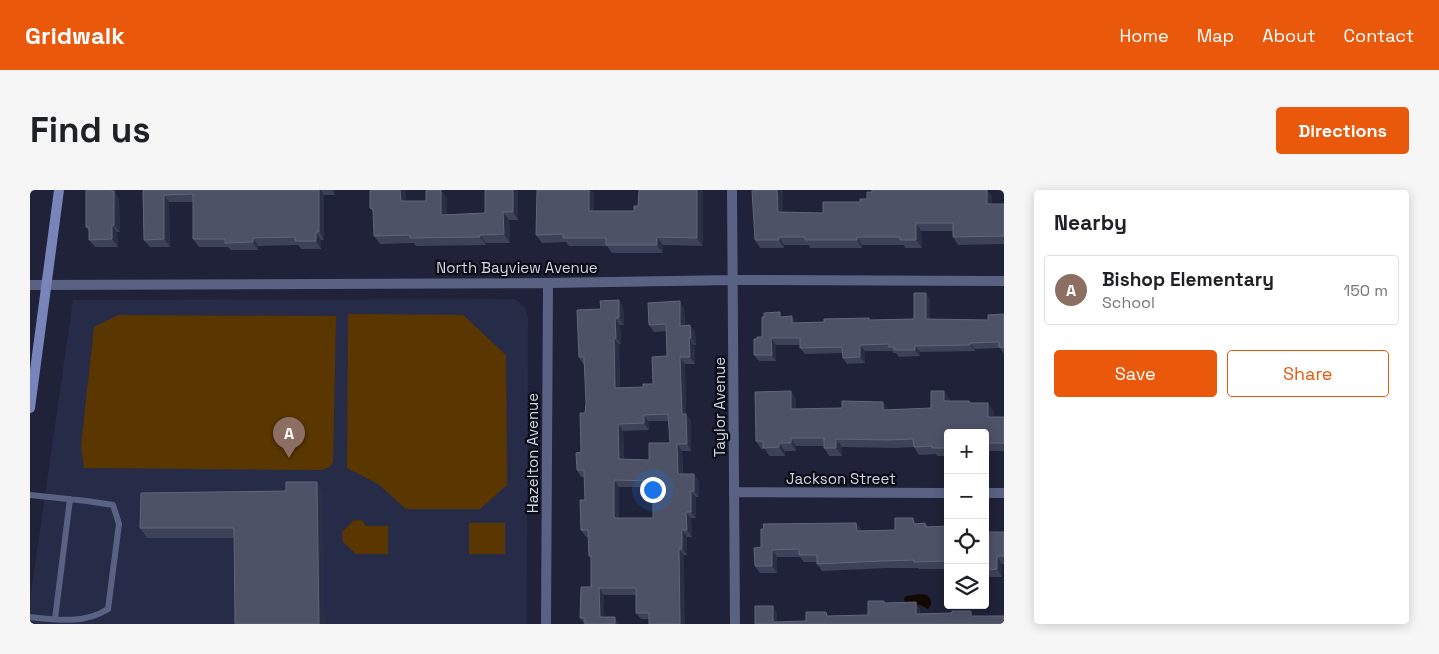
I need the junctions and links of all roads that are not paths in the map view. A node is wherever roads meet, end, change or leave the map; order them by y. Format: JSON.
{"nodes":[{"id":1,"x":59,"y":190,"type":"edge"},
{"id":2,"x":732,"y":190,"type":"edge"},
{"id":3,"x":733,"y":280,"type":"junction"},
{"id":4,"x":1004,"y":281,"type":"edge"},
{"id":5,"x":548,"y":282,"type":"junction"},
{"id":6,"x":30,"y":285,"type":"edge"},
{"id":7,"x":46,"y":285,"type":"junction"},
{"id":8,"x":30,"y":408,"type":"edge"},
{"id":9,"x":735,"y":492,"type":"junction"},
{"id":10,"x":944,"y":493,"type":"edge"},
{"id":11,"x":989,"y":493,"type":"edge"},
{"id":12,"x":1004,"y":493,"type":"edge"},
{"id":13,"x":30,"y":495,"type":"edge"},
{"id":14,"x":70,"y":499,"type":"junction"},
{"id":15,"x":30,"y":617,"type":"edge"},
{"id":16,"x":55,"y":620,"type":"junction"},
{"id":17,"x":546,"y":624,"type":"edge"},
{"id":18,"x":735,"y":624,"type":"edge"}],
"edges":[{"from":1,"to":7,"type":"street"},
{"from":2,"to":3,"type":"street","name":"Taylor Avenue"},
{"from":3,"to":4,"type":"street","name":"North Bayview Avenue"},
{"from":3,"to":5,"type":"street","name":"North Bayview Avenue"},
{"from":3,"to":9,"type":"street","name":"Taylor Avenue"},
{"from":5,"to":7,"type":"street","name":"North Bayview Avenue"},
{"from":5,"to":17,"type":"street","name":"Hazelton Avenue"},
{"from":6,"to":7,"type":"street","name":"North Bayview Avenue"},
{"from":7,"to":8,"type":"street"},
{"from":9,"to":10,"type":"street","name":"Jackson Street"},
{"from":9,"to":18,"type":"street","name":"Taylor Avenue"},
{"from":11,"to":12,"type":"street"},
{"from":13,"to":14,"type":"lane"},
{"from":14,"to":16,"type":"lane"},
{"from":14,"to":16,"type":"lane"},
{"from":15,"to":16,"type":"lane"}]}
